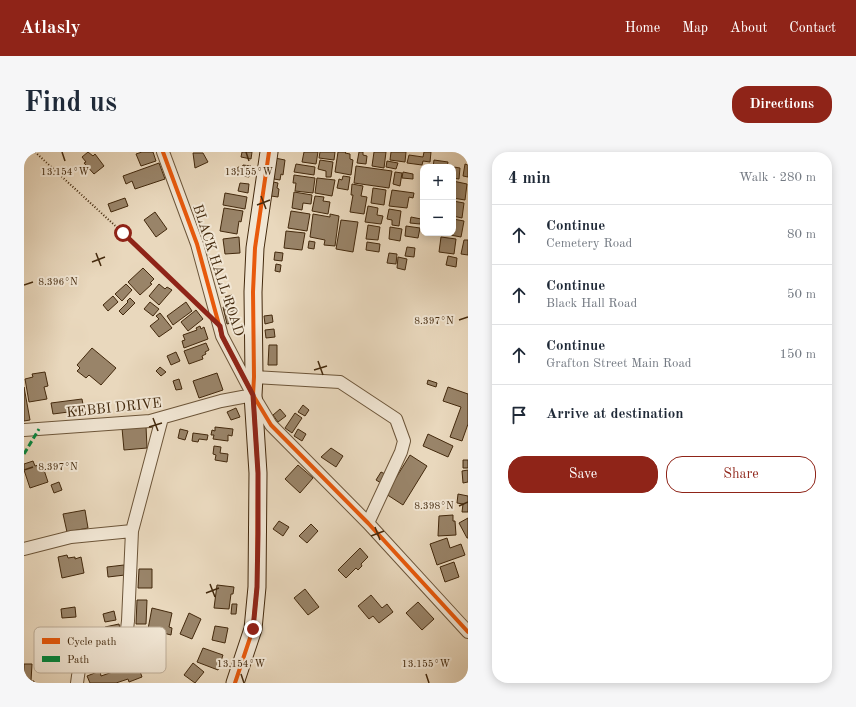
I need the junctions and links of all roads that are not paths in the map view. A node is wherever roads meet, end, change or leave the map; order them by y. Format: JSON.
{"nodes":[{"id":1,"x":163,"y":152,"type":"edge"},
{"id":2,"x":269,"y":152,"type":"edge"},
{"id":3,"x":254,"y":377,"type":"junction"},
{"id":4,"x":253,"y":395,"type":"junction"},
{"id":5,"x":162,"y":418,"type":"junction"},
{"id":6,"x":24,"y":430,"type":"edge"},
{"id":7,"x":368,"y":523,"type":"junction"},
{"id":8,"x":132,"y":531,"type":"junction"},
{"id":9,"x":24,"y":549,"type":"edge"},
{"id":10,"x":127,"y":627,"type":"edge"},
{"id":11,"x":468,"y":632,"type":"edge"},
{"id":12,"x":78,"y":673,"type":"edge"},
{"id":13,"x":77,"y":683,"type":"edge"},
{"id":14,"x":234,"y":683,"type":"edge"}],
"edges":[{"from":1,"to":4,"type":"street","name":"BLACK HALL ROAD"},
{"from":2,"to":3,"type":"street"},
{"from":3,"to":4,"type":"street"},
{"from":3,"to":7,"type":"street"},
{"from":4,"to":5,"type":"street","name":"KEBBI DRIVE"},
{"from":4,"to":7,"type":"street","name":"BLACK HALL ROAD"},
{"from":4,"to":14,"type":"street"},
{"from":5,"to":6,"type":"street","name":"KEBBI DRIVE"},
{"from":5,"to":8,"type":"street"},
{"from":7,"to":11,"type":"street","name":"BLACK HALL ROAD"},
{"from":8,"to":9,"type":"street"},
{"from":8,"to":10,"type":"street"},
{"from":12,"to":13,"type":"street"}]}
